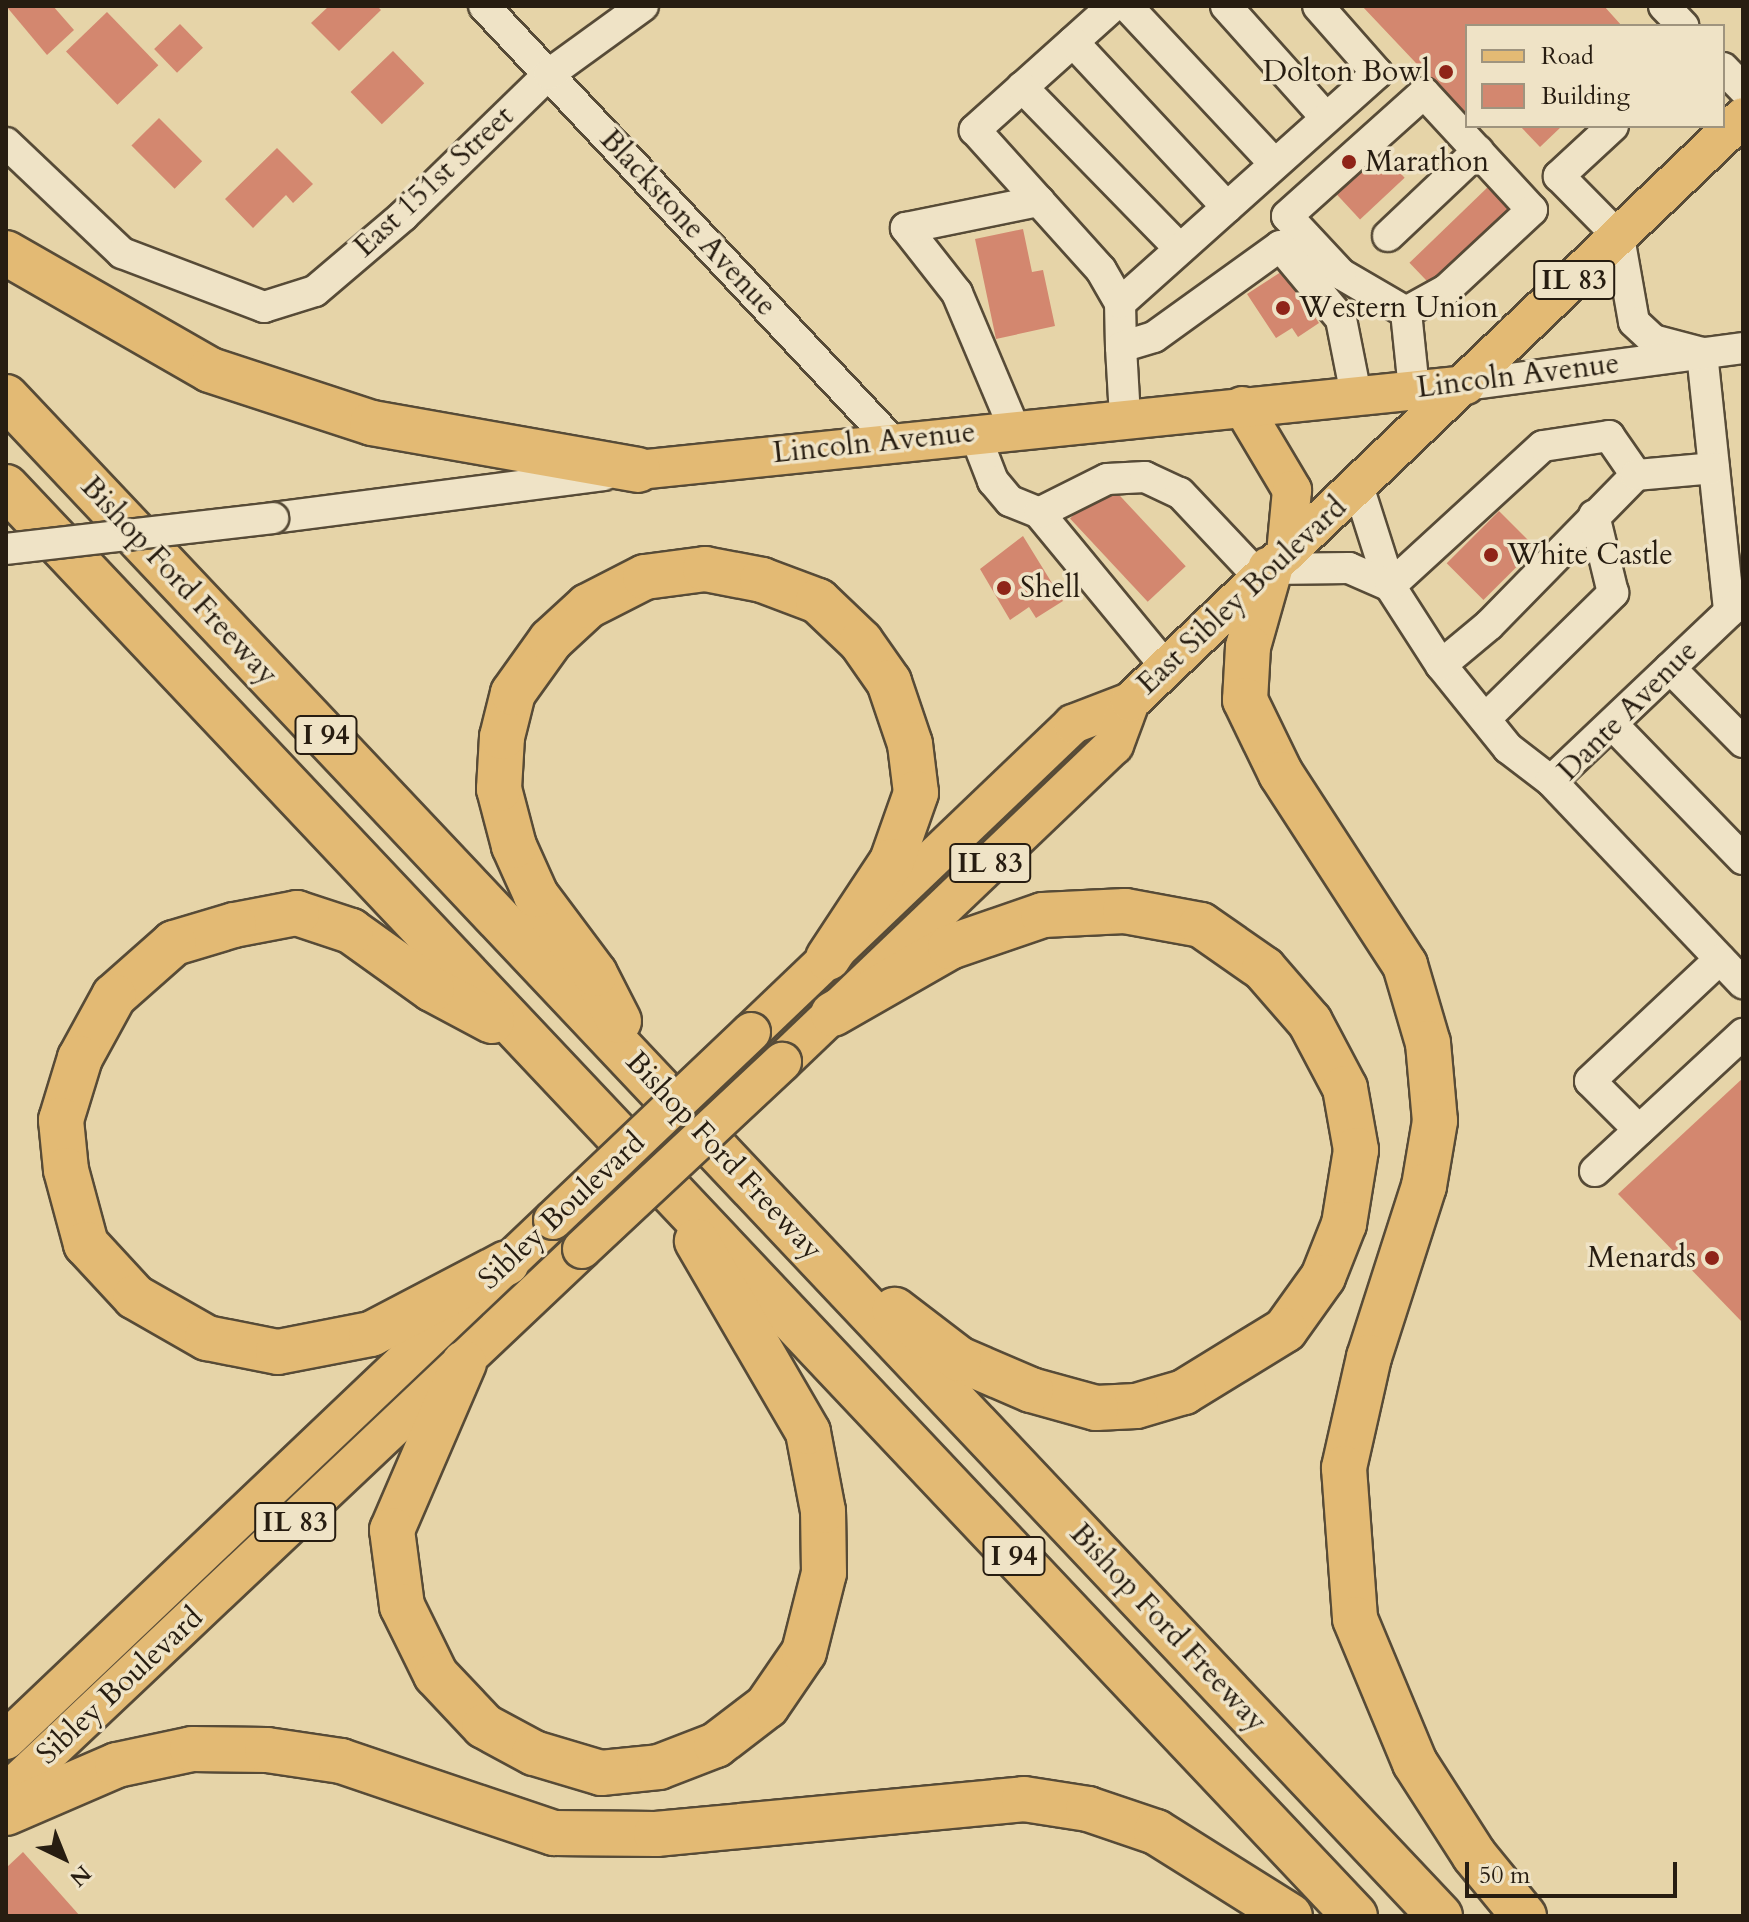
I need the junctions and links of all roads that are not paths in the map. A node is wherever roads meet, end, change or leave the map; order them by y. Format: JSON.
{"nodes":[{"id":1,"x":484,"y":6,"type":"edge"},
{"id":2,"x":643,"y":6,"type":"edge"},
{"id":3,"x":1113,"y":6,"type":"edge"},
{"id":4,"x":1127,"y":6,"type":"edge"},
{"id":5,"x":1226,"y":6,"type":"edge"},
{"id":6,"x":1318,"y":6,"type":"edge"},
{"id":7,"x":1664,"y":6,"type":"edge"},
{"id":8,"x":1681,"y":24,"type":"edge"},
{"id":9,"x":1073,"y":42,"type":"junction"},
{"id":10,"x":1725,"y":70,"type":"edge"},
{"id":11,"x":549,"y":74,"type":"junction"},
{"id":12,"x":1022,"y":87,"type":"junction"},
{"id":13,"x":1743,"y":89,"type":"edge"},
{"id":14,"x":1743,"y":117,"type":"edge"},
{"id":15,"x":1326,"y":118,"type":"junction"},
{"id":16,"x":1611,"y":128,"type":"edge"},
{"id":17,"x":6,"y":143,"type":"edge"},
{"id":18,"x":1478,"y":151,"type":"junction"},
{"id":19,"x":1275,"y":164,"type":"junction"},
{"id":20,"x":1039,"y":201,"type":"junction"},
{"id":21,"x":1227,"y":207,"type":"junction"},
{"id":22,"x":1388,"y":236,"type":"dead end"},
{"id":23,"x":1619,"y":237,"type":"junction"},
{"id":24,"x":1180,"y":249,"type":"junction"},
{"id":25,"x":6,"y":253,"type":"edge"},
{"id":26,"x":1120,"y":303,"type":"junction"},
{"id":27,"x":1406,"y":312,"type":"junction"},
{"id":28,"x":1121,"y":347,"type":"junction"},
{"id":29,"x":1743,"y":348,"type":"edge"},
{"id":30,"x":1702,"y":353,"type":"junction"},
{"id":31,"x":1466,"y":385,"type":"junction"},
{"id":32,"x":1414,"y":389,"type":"junction"},
{"id":33,"x":1356,"y":395,"type":"junction"},
{"id":34,"x":6,"y":397,"type":"edge"},
{"id":35,"x":1242,"y":406,"type":"junction"},
{"id":36,"x":1125,"y":417,"type":"junction"},
{"id":37,"x":1014,"y":428,"type":"junction"},
{"id":38,"x":974,"y":432,"type":"junction"},
{"id":39,"x":891,"y":440,"type":"junction"},
{"id":40,"x":1714,"y":468,"type":"junction"},
{"id":41,"x":638,"y":470,"type":"junction"},
{"id":42,"x":1636,"y":475,"type":"junction"},
{"id":43,"x":1358,"y":486,"type":"junction"},
{"id":44,"x":6,"y":487,"type":"edge"},
{"id":45,"x":1039,"y":513,"type":"junction"},
{"id":46,"x":1594,"y":515,"type":"junction"},
{"id":47,"x":6,"y":549,"type":"edge"},
{"id":48,"x":1272,"y":567,"type":"junction"},
{"id":49,"x":1390,"y":586,"type":"junction"},
{"id":50,"x":1738,"y":612,"type":"edge"},
{"id":51,"x":1441,"y":665,"type":"junction"},
{"id":52,"x":1166,"y":667,"type":"junction"},
{"id":53,"x":1670,"y":668,"type":"junction"},
{"id":54,"x":1130,"y":702,"type":"junction"},
{"id":55,"x":1485,"y":719,"type":"junction"},
{"id":56,"x":1612,"y":724,"type":"junction"},
{"id":57,"x":1743,"y":742,"type":"edge"},
{"id":58,"x":1551,"y":781,"type":"junction"},
{"id":59,"x":1743,"y":859,"type":"edge"},
{"id":60,"x":828,"y":958,"type":"junction"},
{"id":61,"x":1720,"y":959,"type":"junction"},
{"id":62,"x":1743,"y":983,"type":"edge"},
{"id":63,"x":833,"y":1014,"type":"junction"},
{"id":64,"x":1743,"y":1034,"type":"edge"},
{"id":65,"x":525,"y":1039,"type":"junction"},
{"id":66,"x":647,"y":1072,"type":"junction"},
{"id":67,"x":1639,"y":1130,"type":"junction"},
{"id":68,"x":1595,"y":1171,"type":"dead end"},
{"id":69,"x":674,"y":1196,"type":"junction"},
{"id":70,"x":582,"y":1249,"type":"joint"},
{"id":71,"x":507,"y":1263,"type":"junction"},
{"id":72,"x":824,"y":1264,"type":"junction"},
{"id":73,"x":464,"y":1363,"type":"junction"},
{"id":74,"x":6,"y":1740,"type":"edge"},
{"id":75,"x":6,"y":1793,"type":"edge"},
{"id":76,"x":6,"y":1813,"type":"edge"},
{"id":77,"x":1290,"y":1916,"type":"edge"},
{"id":78,"x":1355,"y":1916,"type":"edge"},
{"id":79,"x":1440,"y":1916,"type":"edge"},
{"id":80,"x":1524,"y":1916,"type":"edge"}],
"edges":[{"from":1,"to":11,"type":"street","name":"Blackstone Avenue"},
{"from":2,"to":11,"type":"street","name":"East 151st Street"},
{"from":3,"to":9,"type":"street"},
{"from":4,"to":19,"type":"street"},
{"from":5,"to":15,"type":"street"},
{"from":6,"to":15,"type":"street"},
{"from":7,"to":8,"type":"street"},
{"from":9,"to":12,"type":"street"},
{"from":9,"to":21,"type":"street"},
{"from":10,"to":13,"type":"street"},
{"from":11,"to":17,"type":"street","name":"East 151st Street"},
{"from":11,"to":39,"type":"street","name":"Blackstone Avenue"},
{"from":12,"to":20,"type":"street"},
{"from":12,"to":24,"type":"street"},
{"from":14,"to":23,"type":"main road","name":"East Sibley Boulevard","number":"IL 83"},
{"from":15,"to":19,"type":"street"},
{"from":16,"to":23,"type":"street"},
{"from":18,"to":22,"type":"street"},
{"from":18,"to":27,"type":"street"},
{"from":18,"to":27,"type":"street"},
{"from":19,"to":21,"type":"street"},
{"from":20,"to":26,"type":"street"},
{"from":20,"to":37,"type":"street"},
{"from":21,"to":24,"type":"street"},
{"from":23,"to":30,"type":"street"},
{"from":23,"to":31,"type":"main road","name":"East Sibley Boulevard","number":"IL 83"},
{"from":24,"to":26,"type":"street"},
{"from":25,"to":41,"type":"highway"},
{"from":26,"to":28,"type":"street"},
{"from":27,"to":32,"type":"street"},
{"from":28,"to":33,"type":"street"},
{"from":28,"to":36,"type":"street"},
{"from":29,"to":30,"type":"street","name":"Lincoln Avenue"},
{"from":30,"to":31,"type":"street","name":"Lincoln Avenue"},
{"from":30,"to":40,"type":"street","name":"Dante Avenue"},
{"from":31,"to":32,"type":"main road","name":"Lincoln Avenue"},
{"from":31,"to":43,"type":"main road","name":"East Sibley Boulevard","number":"IL 83"},
{"from":32,"to":33,"type":"main road","name":"Lincoln Avenue"},
{"from":33,"to":35,"type":"main road","name":"Lincoln Avenue"},
{"from":34,"to":66,"type":"highway","name":"Bishop Ford Freeway","number":"I 94"},
{"from":35,"to":36,"type":"main road","name":"Lincoln Avenue"},
{"from":35,"to":48,"type":"main road"},
{"from":36,"to":37,"type":"main road","name":"Lincoln Avenue"},
{"from":37,"to":38,"type":"main road","name":"Lincoln Avenue"},
{"from":38,"to":39,"type":"main road","name":"Lincoln Avenue"},
{"from":38,"to":45,"type":"street"},
{"from":39,"to":41,"type":"main road","name":"Lincoln Avenue"},
{"from":40,"to":42,"type":"street"},
{"from":40,"to":50,"type":"street","name":"Dante Avenue"},
{"from":41,"to":47,"type":"street","name":"Lincoln Avenue","bridge":true},
{"from":42,"to":46,"type":"street"},
{"from":42,"to":49,"type":"street"},
{"from":43,"to":48,"type":"main road","name":"East Sibley Boulevard","number":"IL 83"},
{"from":43,"to":49,"type":"street"},
{"from":44,"to":65,"type":"highway","name":"Bishop Ford Freeway","number":"I 94"},
{"from":45,"to":48,"type":"street"},
{"from":45,"to":52,"type":"street"},
{"from":46,"to":51,"type":"street"},
{"from":46,"to":55,"type":"street"},
{"from":48,"to":49,"type":"street"},
{"from":48,"to":52,"type":"main road","name":"East Sibley Boulevard","number":"IL 83"},
{"from":48,"to":80,"type":"highway"},
{"from":49,"to":51,"type":"street"},
{"from":50,"to":53,"type":"street","name":"Dante Avenue"},
{"from":51,"to":55,"type":"street"},
{"from":52,"to":54,"type":"main road","name":"East Sibley Boulevard","number":"IL 83"},
{"from":53,"to":56,"type":"street","name":"Dante Avenue"},
{"from":53,"to":57,"type":"street"},
{"from":54,"to":60,"type":"main road","name":"Sibley Boulevard"},
{"from":54,"to":63,"type":"main road","name":"East Sibley Boulevard","number":"IL 83"},
{"from":55,"to":58,"type":"street"},
{"from":56,"to":58,"type":"street","name":"Dante Avenue"},
{"from":56,"to":59,"type":"street"},
{"from":58,"to":61,"type":"street","name":"Dante Avenue"},
{"from":60,"to":66,"type":"highway"},
{"from":60,"to":71,"type":"main road","name":"Sibley Boulevard","bridge":true},
{"from":61,"to":62,"type":"street","name":"Dante Avenue"},
{"from":61,"to":67,"type":"street"},
{"from":63,"to":70,"type":"main road","name":"East Sibley Boulevard","number":"IL 83","bridge":true},
{"from":63,"to":72,"type":"highway"},
{"from":64,"to":67,"type":"street"},
{"from":65,"to":69,"type":"highway","name":"Bishop Ford Freeway","number":"I 94"},
{"from":65,"to":71,"type":"highway"},
{"from":66,"to":72,"type":"highway","name":"Bishop Ford Freeway","number":"I 94"},
{"from":67,"to":68,"type":"street"},
{"from":69,"to":73,"type":"highway"},
{"from":69,"to":78,"type":"highway","name":"Bishop Ford Freeway","number":"I 94"},
{"from":70,"to":73,"type":"main road","name":"Sibley Boulevard","number":"IL 83"},
{"from":71,"to":74,"type":"main road","name":"Sibley Boulevard"},
{"from":72,"to":79,"type":"highway","name":"Bishop Ford Freeway","number":"I 94"},
{"from":73,"to":75,"type":"main road","name":"Sibley Boulevard","number":"IL 83"},
{"from":76,"to":77,"type":"highway"}]}
